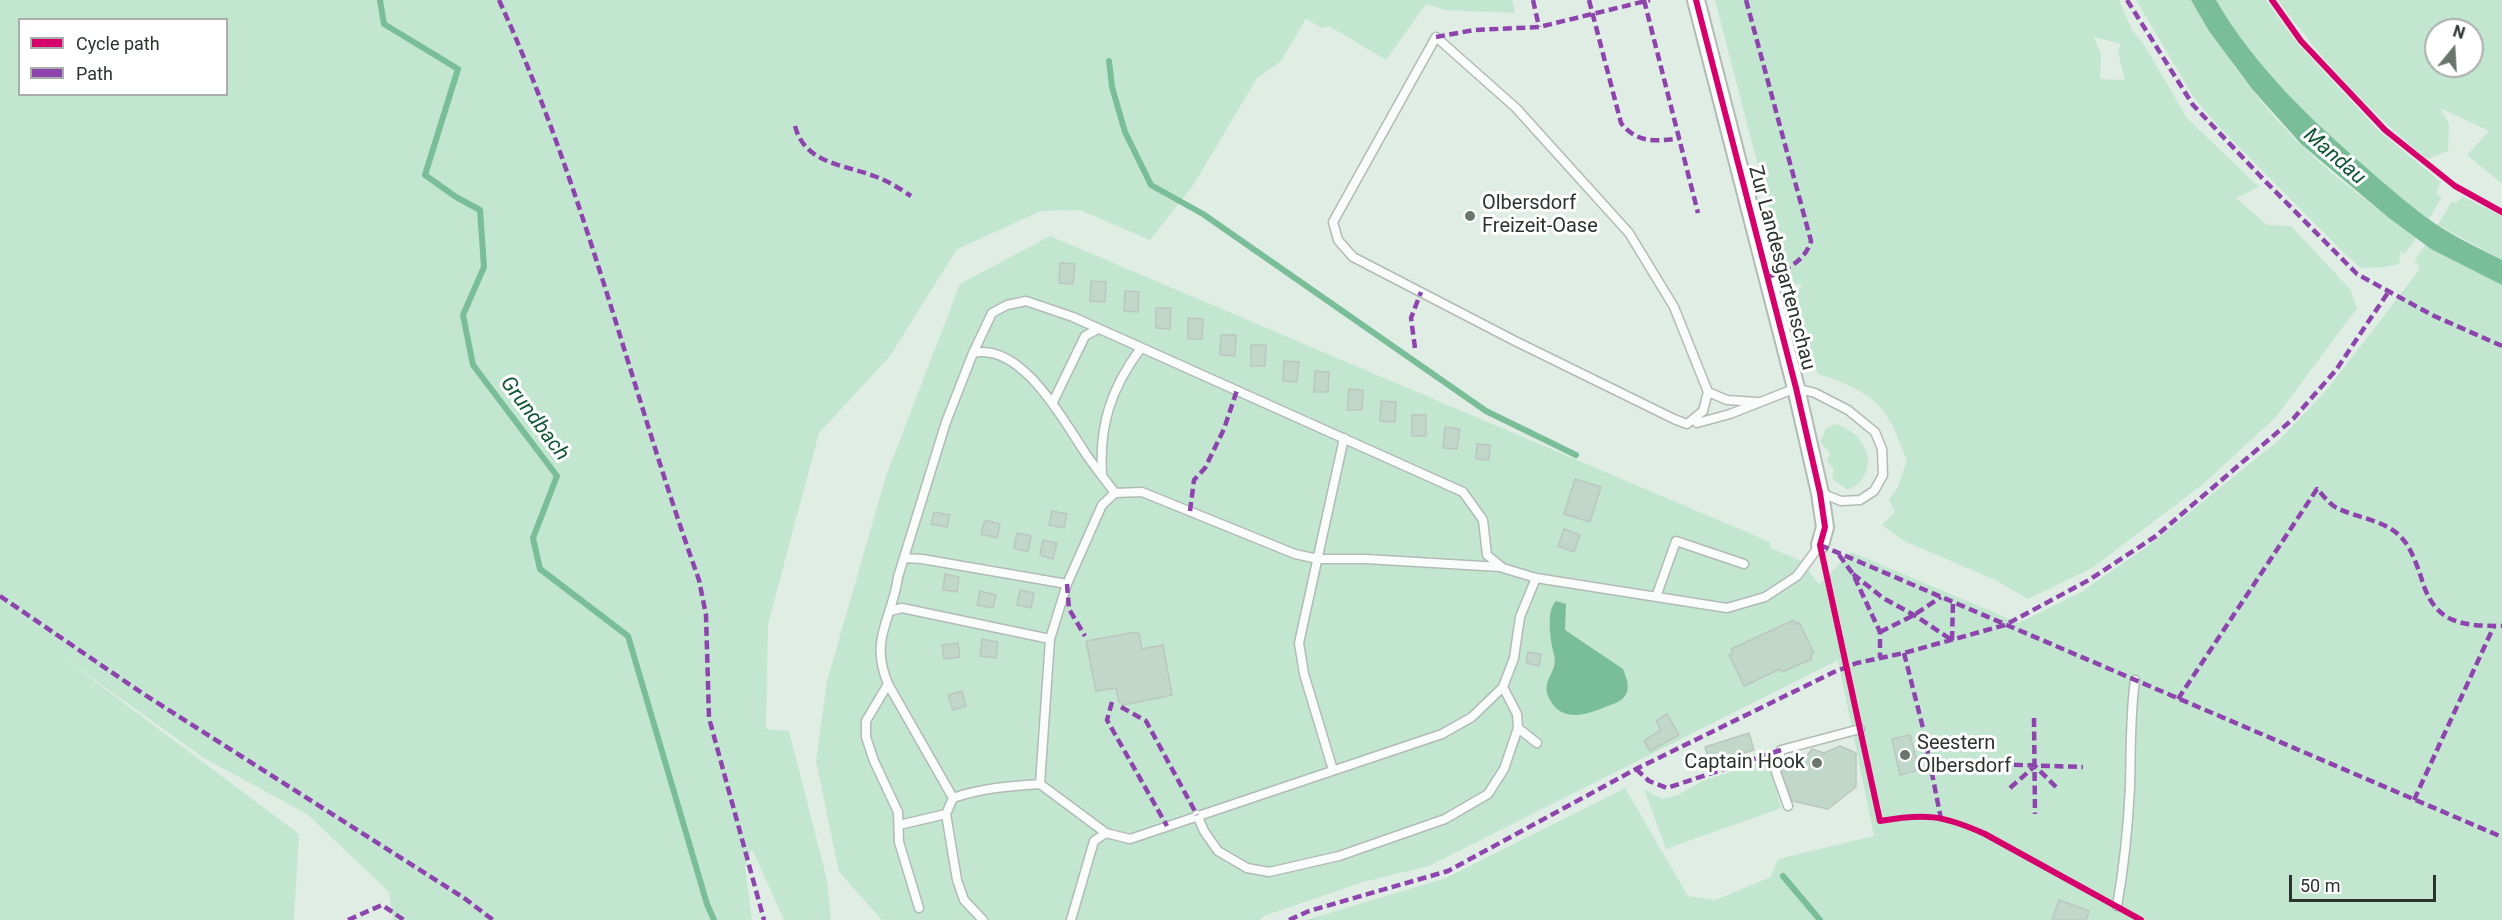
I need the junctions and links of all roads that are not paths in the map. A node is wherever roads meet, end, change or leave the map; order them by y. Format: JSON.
{"nodes":[{"id":1,"x":1696,"y":0,"type":"edge"},
{"id":2,"x":1098,"y":329,"type":"junction"},
{"id":3,"x":1141,"y":348,"type":"junction"},
{"id":4,"x":973,"y":353,"type":"junction"},
{"id":5,"x":1796,"y":388,"type":"junction"},
{"id":6,"x":1708,"y":392,"type":"junction"},
{"id":7,"x":1053,"y":402,"type":"junction"},
{"id":8,"x":1761,"y":402,"type":"junction"},
{"id":9,"x":1697,"y":423,"type":"dead end"},
{"id":10,"x":1344,"y":438,"type":"junction"},
{"id":11,"x":1102,"y":476,"type":"junction"},
{"id":12,"x":1115,"y":493,"type":"junction"},
{"id":13,"x":1820,"y":493,"type":"junction"},
{"id":14,"x":1820,"y":545,"type":"joint"},
{"id":15,"x":904,"y":558,"type":"junction"},
{"id":16,"x":1318,"y":559,"type":"junction"},
{"id":17,"x":1744,"y":564,"type":"dead end"},
{"id":18,"x":1503,"y":568,"type":"junction"},
{"id":19,"x":1536,"y":578,"type":"junction"},
{"id":20,"x":1067,"y":584,"type":"junction"},
{"id":21,"x":1656,"y":597,"type":"junction"},
{"id":22,"x":890,"y":611,"type":"junction"},
{"id":23,"x":1050,"y":639,"type":"junction"},
{"id":24,"x":2134,"y":680,"type":"dead end"},
{"id":25,"x":888,"y":684,"type":"junction"},
{"id":26,"x":1503,"y":687,"type":"junction"},
{"id":27,"x":1518,"y":728,"type":"junction"},
{"id":28,"x":1860,"y":729,"type":"dead end"},
{"id":29,"x":1537,"y":743,"type":"dead end"},
{"id":30,"x":1333,"y":770,"type":"junction"},
{"id":31,"x":1040,"y":784,"type":"junction"},
{"id":32,"x":953,"y":798,"type":"junction"},
{"id":33,"x":1788,"y":806,"type":"dead end"},
{"id":34,"x":946,"y":814,"type":"junction"},
{"id":35,"x":1197,"y":815,"type":"junction"},
{"id":36,"x":899,"y":825,"type":"junction"},
{"id":37,"x":1106,"y":833,"type":"junction"},
{"id":38,"x":2116,"y":906,"type":"dead end"},
{"id":39,"x":919,"y":908,"type":"dead end"},
{"id":40,"x":983,"y":920,"type":"edge"},
{"id":41,"x":1071,"y":920,"type":"edge"}],
"edges":[{"from":1,"to":5,"type":"street","name":"Zur Landesgartenschau"},
{"from":2,"to":3,"type":"lane"},
{"from":2,"to":4,"type":"lane"},
{"from":2,"to":7,"type":"lane"},
{"from":3,"to":10,"type":"lane"},
{"from":3,"to":11,"type":"lane"},
{"from":4,"to":7,"type":"lane"},
{"from":4,"to":15,"type":"lane"},
{"from":5,"to":8,"type":"lane"},
{"from":5,"to":13,"type":"street","name":"Zur Landesgartenschau"},
{"from":5,"to":13,"type":"lane"},
{"from":6,"to":6,"type":"lane"},
{"from":6,"to":8,"type":"lane"},
{"from":7,"to":11,"type":"lane"},
{"from":8,"to":9,"type":"lane"},
{"from":10,"to":16,"type":"lane"},
{"from":10,"to":18,"type":"lane"},
{"from":11,"to":12,"type":"lane"},
{"from":12,"to":16,"type":"lane"},
{"from":12,"to":20,"type":"lane"},
{"from":13,"to":14,"type":"street","name":"Zur Landesgartenschau"},
{"from":14,"to":21,"type":"lane"},
{"from":15,"to":20,"type":"lane"},
{"from":15,"to":22,"type":"lane"},
{"from":16,"to":18,"type":"lane"},
{"from":16,"to":30,"type":"lane"},
{"from":17,"to":21,"type":"lane"},
{"from":18,"to":19,"type":"lane"},
{"from":19,"to":21,"type":"lane"},
{"from":19,"to":26,"type":"lane"},
{"from":20,"to":23,"type":"lane"},
{"from":22,"to":23,"type":"lane"},
{"from":22,"to":25,"type":"lane"},
{"from":23,"to":31,"type":"lane"},
{"from":24,"to":38,"type":"lane"},
{"from":25,"to":32,"type":"lane"},
{"from":25,"to":36,"type":"lane"},
{"from":26,"to":27,"type":"lane"},
{"from":26,"to":30,"type":"lane"},
{"from":27,"to":29,"type":"lane"},
{"from":27,"to":35,"type":"lane"},
{"from":28,"to":33,"type":"lane"},
{"from":30,"to":35,"type":"lane"},
{"from":31,"to":32,"type":"lane"},
{"from":31,"to":37,"type":"lane"},
{"from":32,"to":34,"type":"lane"},
{"from":34,"to":36,"type":"lane"},
{"from":34,"to":40,"type":"lane"},
{"from":35,"to":37,"type":"lane"},
{"from":36,"to":39,"type":"lane"},
{"from":37,"to":41,"type":"lane"}]}
